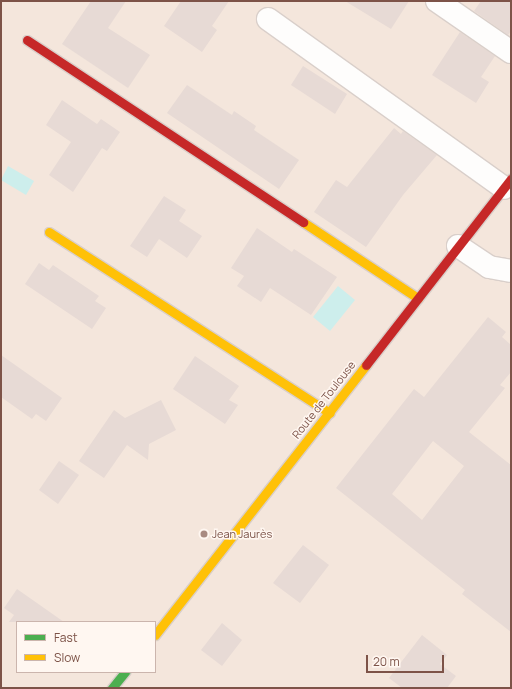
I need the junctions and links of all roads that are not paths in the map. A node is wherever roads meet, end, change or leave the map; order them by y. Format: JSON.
{"nodes":[{"id":1,"x":436,"y":1,"type":"edge"},
{"id":2,"x":268,"y":19,"type":"dead end"},
{"id":3,"x":27,"y":40,"type":"dead end"},
{"id":4,"x":511,"y":52,"type":"edge"},
{"id":5,"x":508,"y":184,"type":"edge"},
{"id":6,"x":49,"y":232,"type":"dead end"},
{"id":7,"x":458,"y":246,"type":"junction"},
{"id":8,"x":511,"y":271,"type":"edge"},
{"id":9,"x":418,"y":298,"type":"junction"},
{"id":10,"x":330,"y":413,"type":"junction"},
{"id":11,"x":156,"y":634,"type":"edge"},
{"id":12,"x":124,"y":673,"type":"edge"},
{"id":13,"x":112,"y":688,"type":"edge"}],
"edges":[{"from":1,"to":4,"type":"street"},
{"from":2,"to":5,"type":"street"},
{"from":3,"to":9,"type":"street"},
{"from":5,"to":7,"type":"street","name":"Route de Toulouse"},
{"from":6,"to":10,"type":"street"},
{"from":7,"to":8,"type":"street"},
{"from":7,"to":9,"type":"street","name":"Route de Toulouse"},
{"from":9,"to":10,"type":"street","name":"Route de Toulouse"},
{"from":10,"to":11,"type":"street","name":"Route de Toulouse"},
{"from":12,"to":13,"type":"street"}]}
